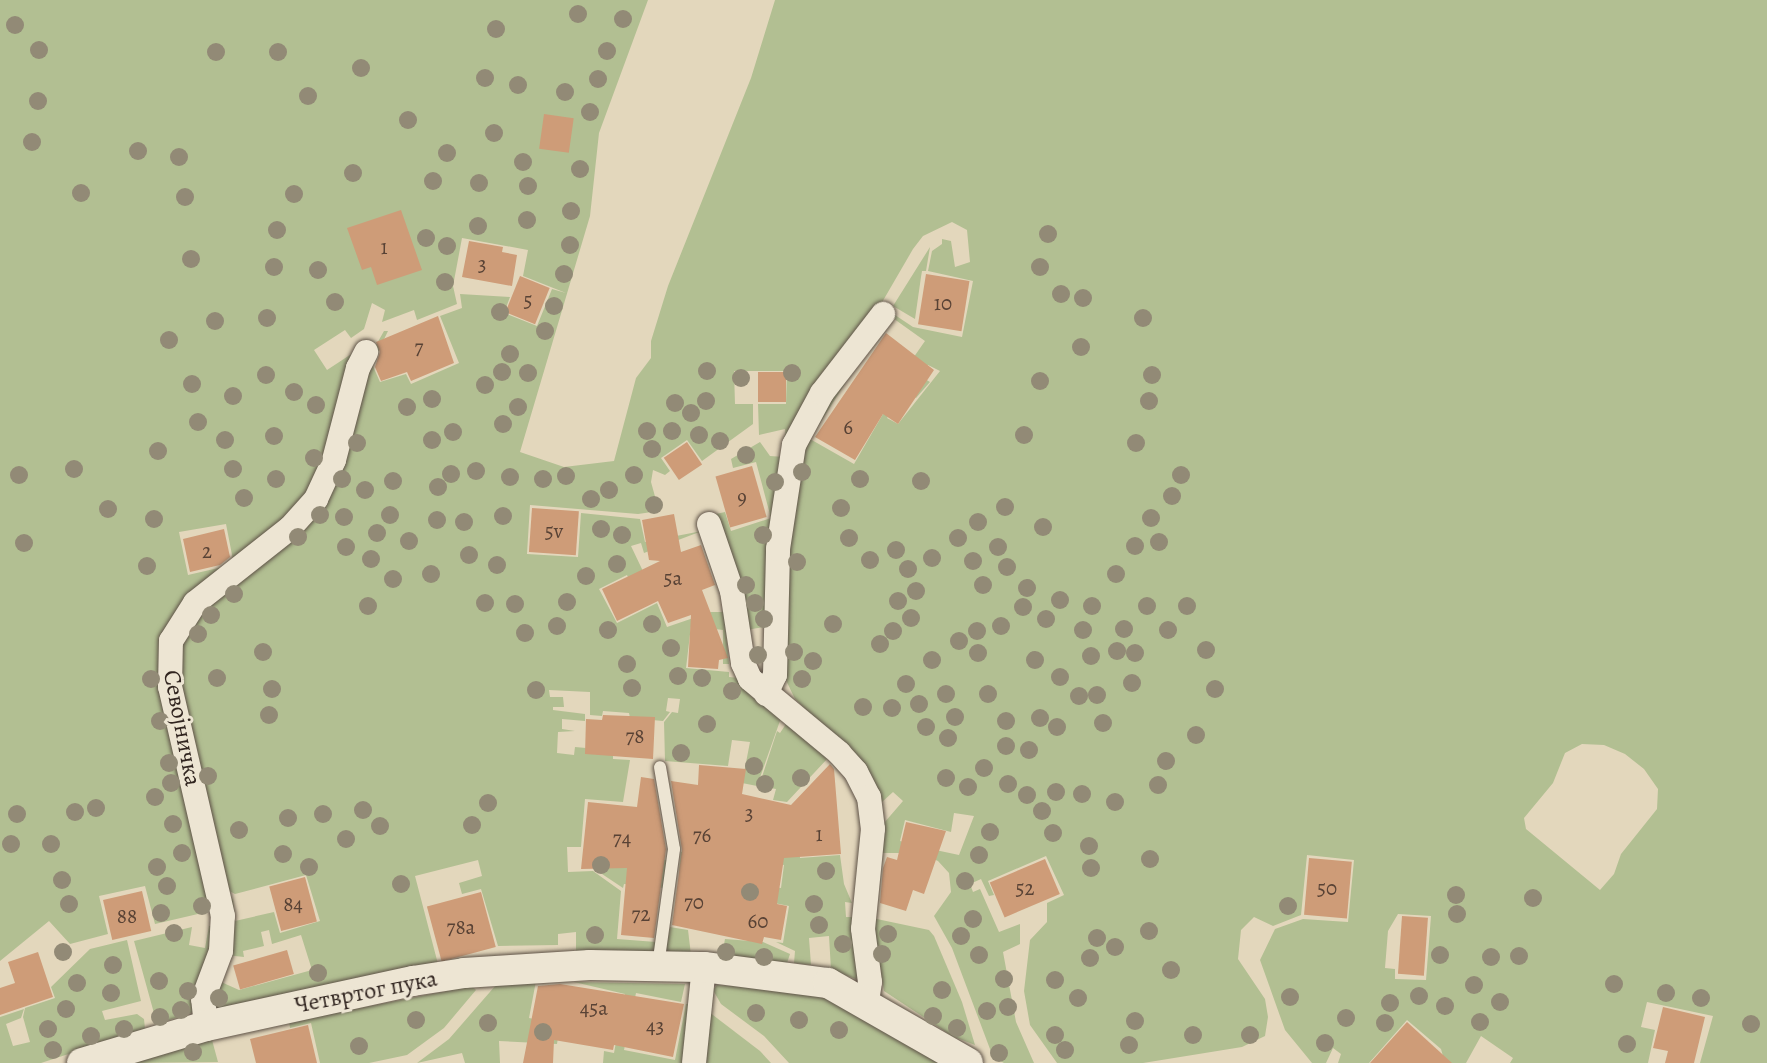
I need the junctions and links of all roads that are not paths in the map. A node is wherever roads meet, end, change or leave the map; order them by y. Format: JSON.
{"nodes":[{"id":1,"x":883,"y":314,"type":"dead end"},
{"id":2,"x":366,"y":352,"type":"dead end"},
{"id":3,"x":709,"y":524,"type":"dead end"},
{"id":4,"x":766,"y":694,"type":"junction"},
{"id":5,"x":660,"y":767,"type":"dead end"},
{"id":6,"x":658,"y":966,"type":"junction"},
{"id":7,"x":704,"y":967,"type":"junction"},
{"id":8,"x":867,"y":1002,"type":"junction"},
{"id":9,"x":206,"y":1026,"type":"junction"},
{"id":10,"x":82,"y":1063,"type":"edge"},
{"id":11,"x":694,"y":1063,"type":"edge"},
{"id":12,"x":968,"y":1063,"type":"edge"}],
"edges":[{"from":1,"to":4,"type":"street"},
{"from":2,"to":9,"type":"street","name":"Севојничка"},
{"from":3,"to":4,"type":"street"},
{"from":4,"to":8,"type":"street"},
{"from":5,"to":6,"type":"lane"},
{"from":6,"to":7,"type":"street","name":"Четвртог пука"},
{"from":6,"to":9,"type":"street","name":"Четвртог пука"},
{"from":7,"to":8,"type":"street","name":"Четвртог пука"},
{"from":7,"to":11,"type":"street"},
{"from":8,"to":12,"type":"street","name":"Четвртог пука"},
{"from":9,"to":10,"type":"street","name":"Четвртог пука"}]}
